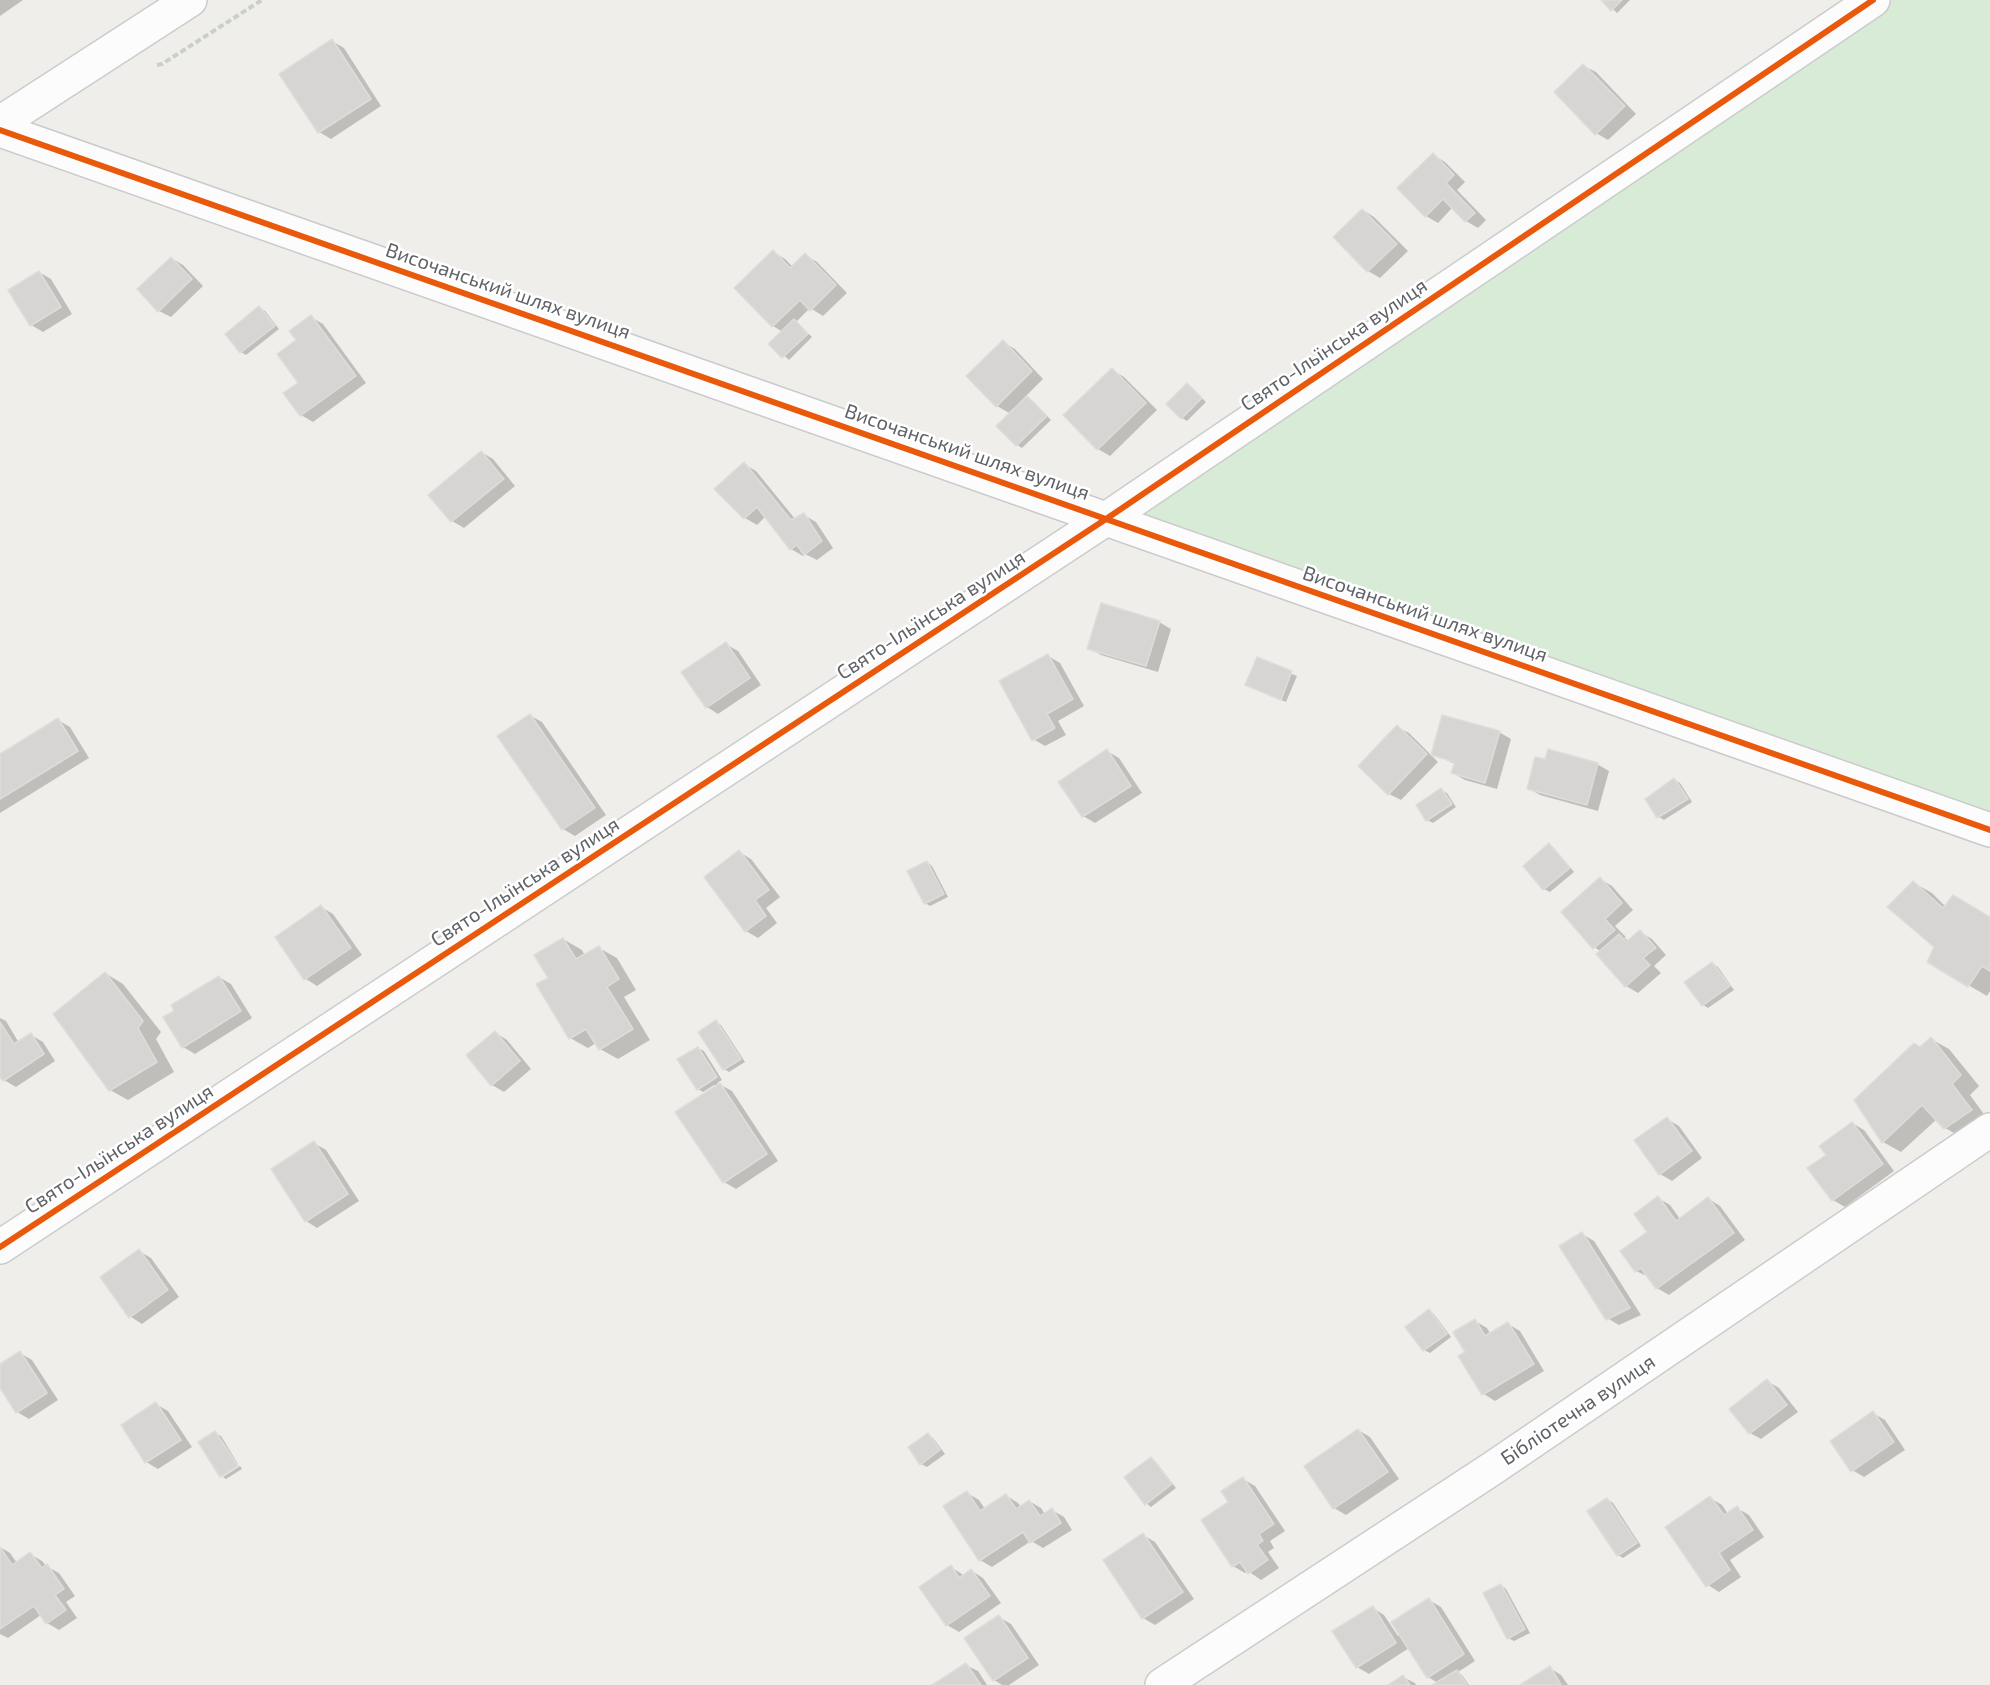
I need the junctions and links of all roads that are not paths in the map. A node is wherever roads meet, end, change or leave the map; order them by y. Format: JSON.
{"nodes":[{"id":1,"x":190,"y":0,"type":"edge"},
{"id":2,"x":1873,"y":0,"type":"edge"},
{"id":3,"x":0,"y":123,"type":"edge"},
{"id":4,"x":0,"y":130,"type":"edge"},
{"id":5,"x":1107,"y":519,"type":"junction"},
{"id":6,"x":1990,"y":830,"type":"edge"},
{"id":7,"x":1990,"y":1130,"type":"edge"},
{"id":8,"x":0,"y":1247,"type":"edge"},
{"id":9,"x":1162,"y":1685,"type":"edge"}],
"edges":[{"from":1,"to":3,"type":"street"},
{"from":2,"to":5,"type":"street","name":"Свято-Ільїнська вулиця"},
{"from":4,"to":5,"type":"street","name":"Височанський шлях вулиця"},
{"from":5,"to":6,"type":"street","name":"Височанський шлях вулиця"},
{"from":5,"to":8,"type":"street","name":"Свято-Ільїнська вулиця"},
{"from":7,"to":9,"type":"street","name":"Бібліотечна вулиця"}]}
